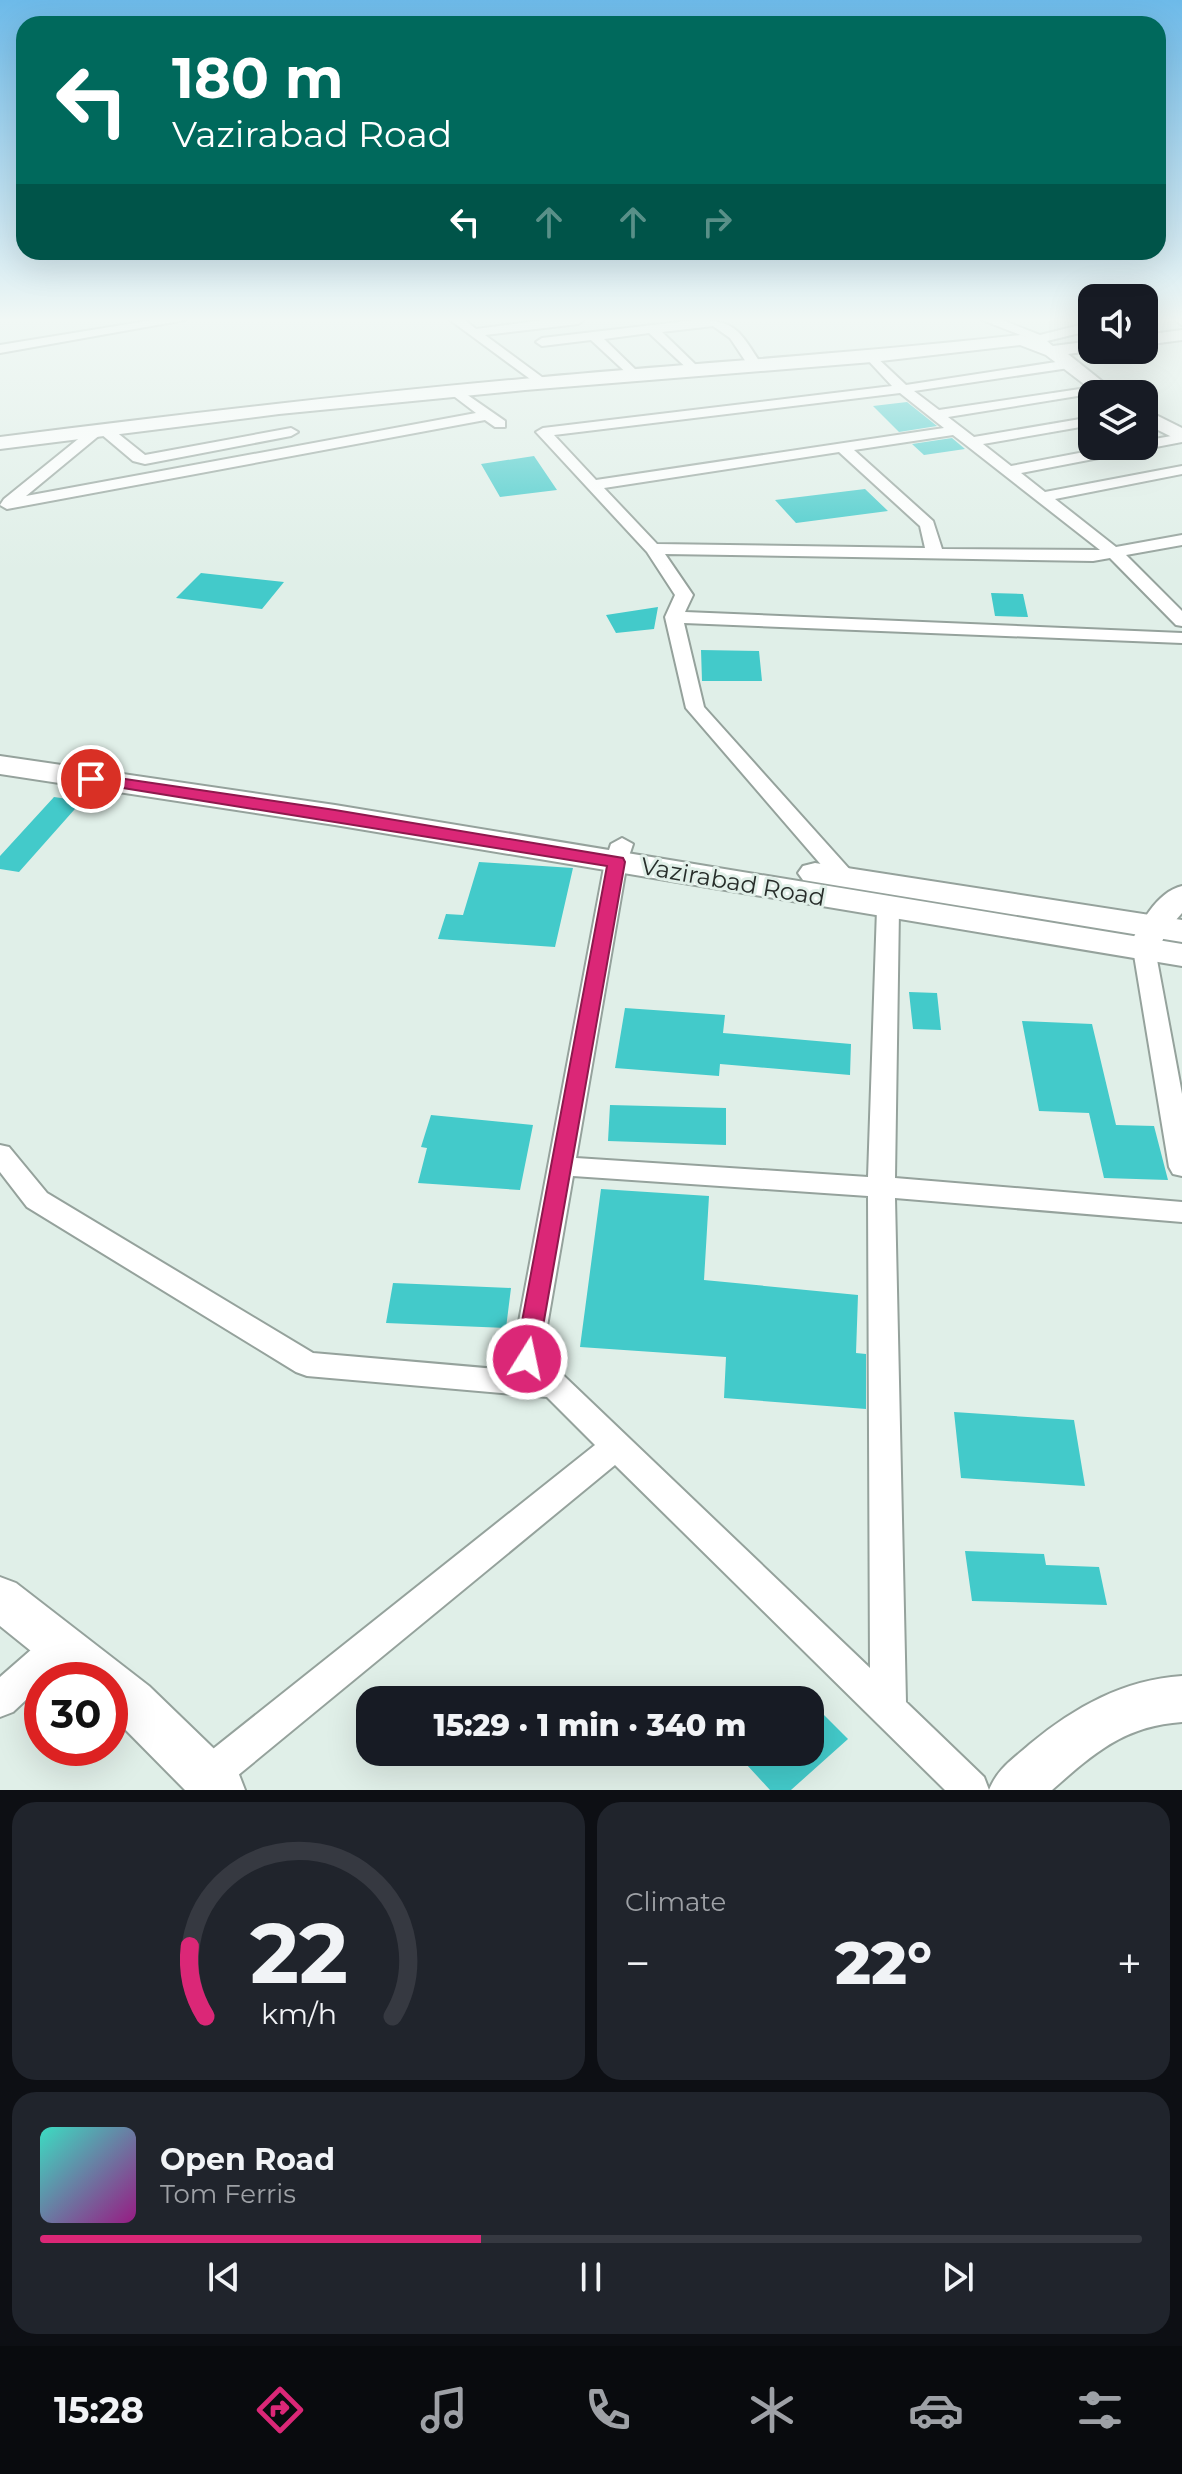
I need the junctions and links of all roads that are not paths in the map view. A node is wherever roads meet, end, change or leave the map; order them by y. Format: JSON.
{"nodes":[{"id":1,"x":331,"y":404,"type":"edge"},
{"id":2,"x":472,"y":404,"type":"edge"},
{"id":3,"x":781,"y":404,"type":"edge"},
{"id":4,"x":921,"y":404,"type":"edge"},
{"id":5,"x":1017,"y":404,"type":"edge"},
{"id":6,"x":266,"y":410,"type":"junction"},
{"id":7,"x":487,"y":415,"type":"junction"},
{"id":8,"x":936,"y":415,"type":"junction"},
{"id":9,"x":1078,"y":423,"type":"edge"},
{"id":10,"x":1158,"y":423,"type":"edge"},
{"id":11,"x":500,"y":424,"type":"dead end"},
{"id":12,"x":102,"y":430,"type":"junction"},
{"id":13,"x":956,"y":430,"type":"junction"},
{"id":14,"x":291,"y":432,"type":"junction"},
{"id":15,"x":1182,"y":437,"type":"edge"},
{"id":16,"x":971,"y":442,"type":"junction"},
{"id":17,"x":1158,"y":442,"type":"edge"},
{"id":18,"x":0,"y":443,"type":"edge"},
{"id":19,"x":842,"y":447,"type":"junction"},
{"id":20,"x":308,"y":448,"type":"junction"},
{"id":21,"x":1078,"y":458,"type":"edge"},
{"id":22,"x":1182,"y":470,"type":"edge"},
{"id":23,"x":1009,"y":471,"type":"junction"},
{"id":24,"x":592,"y":485,"type":"junction"},
{"id":25,"x":1042,"y":497,"type":"junction"},
{"id":26,"x":3,"y":506,"type":"edge"},
{"id":27,"x":1182,"y":540,"type":"edge"},
{"id":28,"x":653,"y":549,"type":"junction"},
{"id":29,"x":1113,"y":552,"type":"junction"},
{"id":30,"x":935,"y":554,"type":"junction"},
{"id":31,"x":1182,"y":593,"type":"edge"},
{"id":32,"x":1157,"y":596,"type":"junction"},
{"id":33,"x":674,"y":617,"type":"junction"},
{"id":34,"x":1182,"y":621,"type":"edge"},
{"id":35,"x":1182,"y":638,"type":"edge"},
{"id":36,"x":0,"y":750,"type":"edge"},
{"id":37,"x":0,"y":765,"type":"edge"},
{"id":38,"x":619,"y":853,"type":"junction"},
{"id":39,"x":844,"y":877,"type":"junction"},
{"id":40,"x":1182,"y":895,"type":"edge"},
{"id":41,"x":888,"y":909,"type":"junction"},
{"id":42,"x":1006,"y":916,"type":"junction"},
{"id":43,"x":1160,"y":935,"type":"edge"},
{"id":44,"x":1182,"y":955,"type":"edge"},
{"id":45,"x":1,"y":1157,"type":"edge"},
{"id":46,"x":562,"y":1166,"type":"junction"},
{"id":47,"x":1182,"y":1167,"type":"edge"},
{"id":48,"x":881,"y":1187,"type":"junction"},
{"id":49,"x":1182,"y":1212,"type":"edge"},
{"id":50,"x":555,"y":1386,"type":"junction"},
{"id":51,"x":616,"y":1446,"type":"junction"},
{"id":52,"x":0,"y":1598,"type":"edge"},
{"id":53,"x":60,"y":1646,"type":"junction"},
{"id":54,"x":81,"y":1662,"type":"edge"},
{"id":55,"x":128,"y":1699,"type":"edge"},
{"id":56,"x":1182,"y":1699,"type":"edge"},
{"id":57,"x":0,"y":1700,"type":"edge"},
{"id":58,"x":888,"y":1709,"type":"junction"},
{"id":59,"x":213,"y":1784,"type":"edge"},
{"id":60,"x":971,"y":1790,"type":"edge"},
{"id":61,"x":1014,"y":1790,"type":"edge"}],
"edges":[{"from":1,"to":6,"type":"street"},
{"from":2,"to":7,"type":"street"},
{"from":3,"to":24,"type":"street"},
{"from":4,"to":8,"type":"street"},
{"from":5,"to":8,"type":"street"},
{"from":6,"to":12,"type":"street"},
{"from":6,"to":14,"type":"street"},
{"from":7,"to":11,"type":"street"},
{"from":7,"to":20,"type":"street"},
{"from":8,"to":13,"type":"street"},
{"from":9,"to":16,"type":"street"},
{"from":10,"to":15,"type":"street"},
{"from":12,"to":14,"type":"street"},
{"from":12,"to":18,"type":"street"},
{"from":12,"to":26,"type":"street"},
{"from":13,"to":16,"type":"street"},
{"from":13,"to":19,"type":"street"},
{"from":14,"to":20,"type":"street"},
{"from":15,"to":17,"type":"street"},
{"from":16,"to":23,"type":"street"},
{"from":19,"to":24,"type":"street"},
{"from":19,"to":30,"type":"street"},
{"from":20,"to":26,"type":"street"},
{"from":21,"to":23,"type":"street"},
{"from":22,"to":25,"type":"street"},
{"from":23,"to":25,"type":"street"},
{"from":24,"to":28,"type":"street"},
{"from":25,"to":29,"type":"street"},
{"from":27,"to":29,"type":"street"},
{"from":28,"to":30,"type":"street"},
{"from":28,"to":33,"type":"street"},
{"from":29,"to":30,"type":"street"},
{"from":29,"to":32,"type":"street"},
{"from":31,"to":32,"type":"street"},
{"from":32,"to":34,"type":"street"},
{"from":33,"to":35,"type":"street"},
{"from":33,"to":39,"type":"street"},
{"from":36,"to":38,"type":"main road","name":"Vazirabad Road"},
{"from":37,"to":38,"type":"main road","name":"Vazirabad Road"},
{"from":38,"to":39,"type":"main road","name":"Vazirabad Road"},
{"from":38,"to":41,"type":"main road","name":"Vazirabad Road"},
{"from":38,"to":46,"type":"street"},
{"from":39,"to":42,"type":"main road","name":"Vazirabad Road"},
{"from":40,"to":43,"type":"street"},
{"from":41,"to":42,"type":"main road","name":"Vazirabad Road"},
{"from":41,"to":48,"type":"street"},
{"from":42,"to":43,"type":"main road","name":"Vazirabad Road"},
{"from":43,"to":44,"type":"main road","name":"Vazirabad Road"},
{"from":43,"to":47,"type":"street"},
{"from":45,"to":50,"type":"street"},
{"from":46,"to":48,"type":"street"},
{"from":46,"to":50,"type":"street"},
{"from":48,"to":49,"type":"street"},
{"from":48,"to":58,"type":"street"},
{"from":50,"to":51,"type":"street"},
{"from":51,"to":58,"type":"street"},
{"from":51,"to":59,"type":"street"},
{"from":52,"to":53,"type":"street"},
{"from":53,"to":54,"type":"street"},
{"from":53,"to":57,"type":"street"},
{"from":55,"to":59,"type":"street"},
{"from":56,"to":61,"type":"street"},
{"from":58,"to":60,"type":"street"}]}
